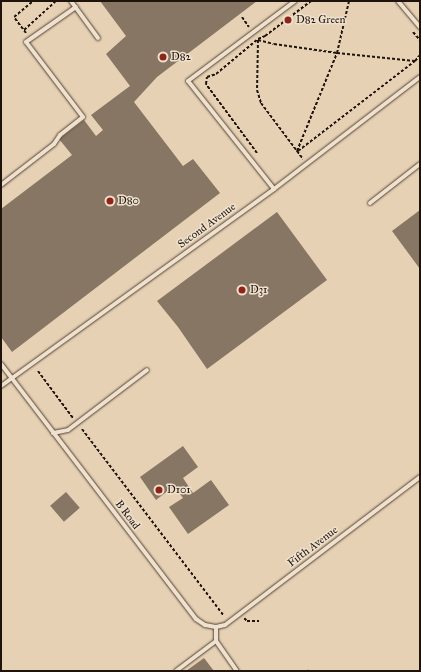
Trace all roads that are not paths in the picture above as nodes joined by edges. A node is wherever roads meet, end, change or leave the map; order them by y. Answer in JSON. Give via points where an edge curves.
{"nodes":[{"id":1,"x":71,"y":1,"type":"edge"},
{"id":2,"x":296,"y":1,"type":"edge"},
{"id":3,"x":398,"y":1,"type":"edge"},
{"id":4,"x":76,"y":7,"type":"junction"},
{"id":5,"x":420,"y":27,"type":"edge"},
{"id":6,"x":98,"y":38,"type":"dead end"},
{"id":7,"x":420,"y":77,"type":"edge"},
{"id":8,"x":420,"y":164,"type":"edge"},
{"id":9,"x":1,"y":185,"type":"edge"},
{"id":10,"x":274,"y":189,"type":"junction"},
{"id":11,"x":370,"y":203,"type":"dead end"},
{"id":12,"x":1,"y":364,"type":"edge"},
{"id":13,"x":147,"y":370,"type":"dead end"},
{"id":14,"x":12,"y":377,"type":"junction"},
{"id":15,"x":1,"y":386,"type":"edge"},
{"id":16,"x":53,"y":433,"type":"junction"},
{"id":17,"x":420,"y":477,"type":"edge"},
{"id":18,"x":216,"y":626,"type":"junction"},
{"id":19,"x":216,"y":641,"type":"junction"},
{"id":20,"x":176,"y":671,"type":"edge"},
{"id":21,"x":237,"y":671,"type":"edge"}],
"edges":[{"from":1,"to":4,"type":"lane"},
{"from":2,"to":10,"type":"lane","via":[[188,81]]},
{"from":3,"to":5,"type":"lane"},
{"from":4,"to":6,"type":"lane"},
{"from":4,"to":9,"type":"lane","via":[[26,42],[82,118],[60,135],[54,144]]},
{"from":7,"to":10,"type":"lane","name":"Second Avenue"},
{"from":8,"to":11,"type":"lane"},
{"from":10,"to":14,"type":"lane","name":"Second Avenue"},
{"from":12,"to":14,"type":"lane","name":"B Road"},
{"from":13,"to":16,"type":"lane","via":[[68,430]]},
{"from":14,"to":15,"type":"lane","name":"Second Avenue"},
{"from":14,"to":16,"type":"lane","name":"B Road"},
{"from":16,"to":18,"type":"lane","name":"B Road","via":[[196,619],[205,625]]},
{"from":17,"to":18,"type":"lane","name":"Fifth Avenue","via":[[225,625]]},
{"from":18,"to":19,"type":"lane"},
{"from":19,"to":20,"type":"lane"},
{"from":19,"to":21,"type":"lane"}]}
